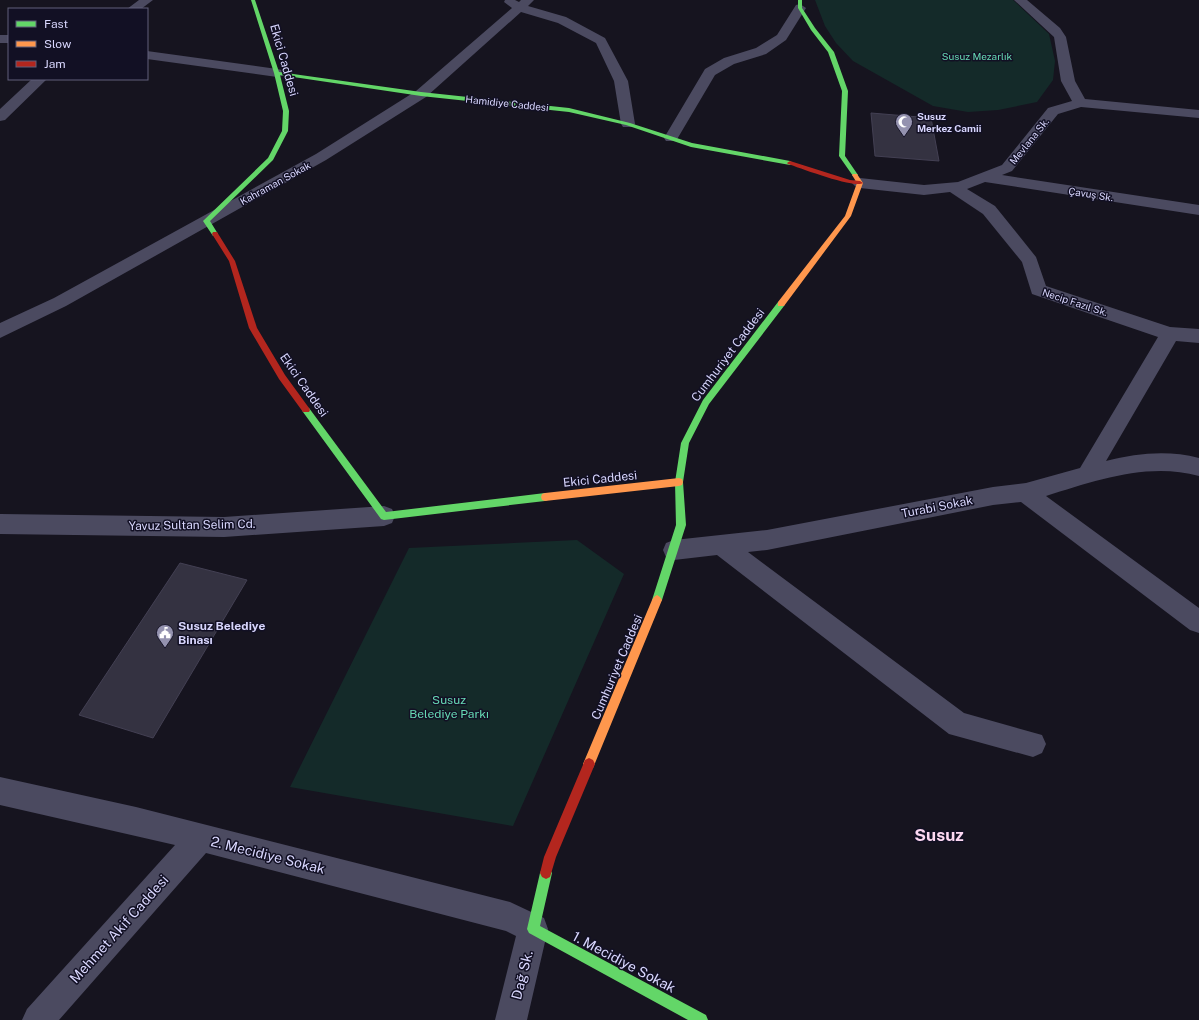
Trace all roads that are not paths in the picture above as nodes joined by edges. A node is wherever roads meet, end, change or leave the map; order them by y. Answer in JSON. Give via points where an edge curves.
{"nodes":[{"id":1,"x":147,"y":0,"type":"edge"},
{"id":2,"x":253,"y":0,"type":"edge"},
{"id":3,"x":507,"y":0,"type":"edge"},
{"id":4,"x":1020,"y":0,"type":"edge"},
{"id":5,"x":524,"y":4,"type":"edge"},
{"id":6,"x":800,"y":4,"type":"edge"},
{"id":7,"x":135,"y":8,"type":"edge"},
{"id":8,"x":148,"y":56,"type":"edge"},
{"id":9,"x":277,"y":73,"type":"junction"},
{"id":10,"x":39,"y":80,"type":"edge"},
{"id":11,"x":421,"y":94,"type":"junction"},
{"id":12,"x":1080,"y":103,"type":"junction"},
{"id":13,"x":1199,"y":114,"type":"edge"},
{"id":14,"x":0,"y":117,"type":"edge"},
{"id":15,"x":628,"y":124,"type":"junction"},
{"id":16,"x":671,"y":138,"type":"junction"},
{"id":17,"x":983,"y":177,"type":"junction"},
{"id":18,"x":860,"y":183,"type":"junction"},
{"id":19,"x":953,"y":187,"type":"junction"},
{"id":20,"x":1199,"y":210,"type":"edge"},
{"id":21,"x":206,"y":220,"type":"junction"},
{"id":22,"x":0,"y":331,"type":"edge"},
{"id":23,"x":1169,"y":334,"type":"junction"},
{"id":24,"x":1199,"y":336,"type":"edge"},
{"id":25,"x":1199,"y":467,"type":"edge"},
{"id":26,"x":1086,"y":476,"type":"junction"},
{"id":27,"x":678,"y":482,"type":"junction"},
{"id":28,"x":1024,"y":492,"type":"junction"},
{"id":29,"x":384,"y":516,"type":"junction"},
{"id":30,"x":0,"y":524,"type":"edge"},
{"id":31,"x":721,"y":545,"type":"junction"},
{"id":32,"x":674,"y":550,"type":"junction"},
{"id":33,"x":1199,"y":622,"type":"edge"},
{"id":34,"x":1034,"y":744,"type":"dead end"},
{"id":35,"x":0,"y":791,"type":"edge"},
{"id":36,"x":201,"y":838,"type":"junction"},
{"id":37,"x":533,"y":929,"type":"junction"},
{"id":38,"x":38,"y":1020,"type":"edge"},
{"id":39,"x":511,"y":1020,"type":"edge"},
{"id":40,"x":701,"y":1020,"type":"edge"}],
"edges":[{"from":1,"to":7,"type":"street"},
{"from":2,"to":9,"type":"main road","name":"Ekici Caddesi"},
{"from":3,"to":5,"type":"street"},
{"from":4,"to":12,"type":"street","via":[[1060,37],[1068,81]]},
{"from":5,"to":11,"type":"street","name":"Kahraman Sokak"},
{"from":5,"to":15,"type":"street","via":[[562,20],[601,41],[621,81]]},
{"from":6,"to":16,"type":"street","via":[[782,37],[761,51],[729,61],[710,72]]},
{"from":6,"to":18,"type":"main road","via":[[813,29],[831,52],[845,91],[842,156]]},
{"from":8,"to":9,"type":"street","name":"Hamidiye Caddesi"},
{"from":9,"to":11,"type":"main road","name":"Hamidiye Caddesi"},
{"from":9,"to":21,"type":"main road","name":"Ekici Caddesi","via":[[286,111],[285,131],[270,160]]},
{"from":10,"to":14,"type":"street"},
{"from":11,"to":15,"type":"main road","name":"Hamidiye Caddesi","via":[[569,110]]},
{"from":11,"to":21,"type":"street","name":"Kahraman Sokak","via":[[321,158]]},
{"from":12,"to":13,"type":"street","name":"Mevlana Sk."},
{"from":12,"to":17,"type":"street","name":"Mevlana Sk.","via":[[1053,111],[1007,168]]},
{"from":15,"to":16,"type":"main road","name":"Hamidiye Caddesi"},
{"from":16,"to":18,"type":"main road","name":"Hamidiye Caddesi","via":[[691,145],[784,161],[848,182]]},
{"from":17,"to":19,"type":"street","name":"Mevlana Sk."},
{"from":17,"to":20,"type":"street","name":"Çavuş Sk."},
{"from":18,"to":19,"type":"street","name":"Mevlana Sk.","via":[[924,190]]},
{"from":18,"to":27,"type":"main road","name":"Cumhuriyet Caddesi","via":[[848,216],[706,402],[686,443]]},
{"from":19,"to":23,"type":"street","name":"Necip Fazıl Sk.","via":[[989,210],[1030,261],[1038,290]]},
{"from":21,"to":22,"type":"street","name":"Kahraman Sokak","via":[[60,302]]},
{"from":21,"to":29,"type":"main road","name":"Ekici Caddesi","via":[[232,261],[253,328],[282,377]]},
{"from":23,"to":24,"type":"street","name":"Necip Fazıl Sk."},
{"from":23,"to":26,"type":"street","via":[[1165,346]]},
{"from":25,"to":26,"type":"street","name":"Turabi Sokak","via":[[1167,460],[1117,467]]},
{"from":26,"to":28,"type":"street","name":"Turabi Sokak"},
{"from":27,"to":29,"type":"main road","name":"Ekici Caddesi"},
{"from":27,"to":32,"type":"main road","name":"Cumhuriyet Caddesi","via":[[681,525]]},
{"from":28,"to":31,"type":"street","name":"Turabi Sokak","via":[[767,540]]},
{"from":28,"to":33,"type":"street"},
{"from":29,"to":30,"type":"street","name":"Yavuz Sultan Selim Cd.","via":[[224,527]]},
{"from":31,"to":32,"type":"street","name":"Turabi Sokak"},
{"from":31,"to":34,"type":"street","via":[[958,725]]},
{"from":32,"to":37,"type":"main road","name":"Cumhuriyet Caddesi","via":[[655,608],[550,857]]},
{"from":35,"to":36,"type":"street","name":"2. Mecidiye Sokak"},
{"from":36,"to":37,"type":"street","name":"2. Mecidiye Sokak","via":[[510,917]]},
{"from":36,"to":38,"type":"street","name":"Mehmet Akif Caddesi"},
{"from":37,"to":39,"type":"street","name":"Dağ Sk."},
{"from":37,"to":40,"type":"main road","name":"1. Mecidiye Sokak"}]}
